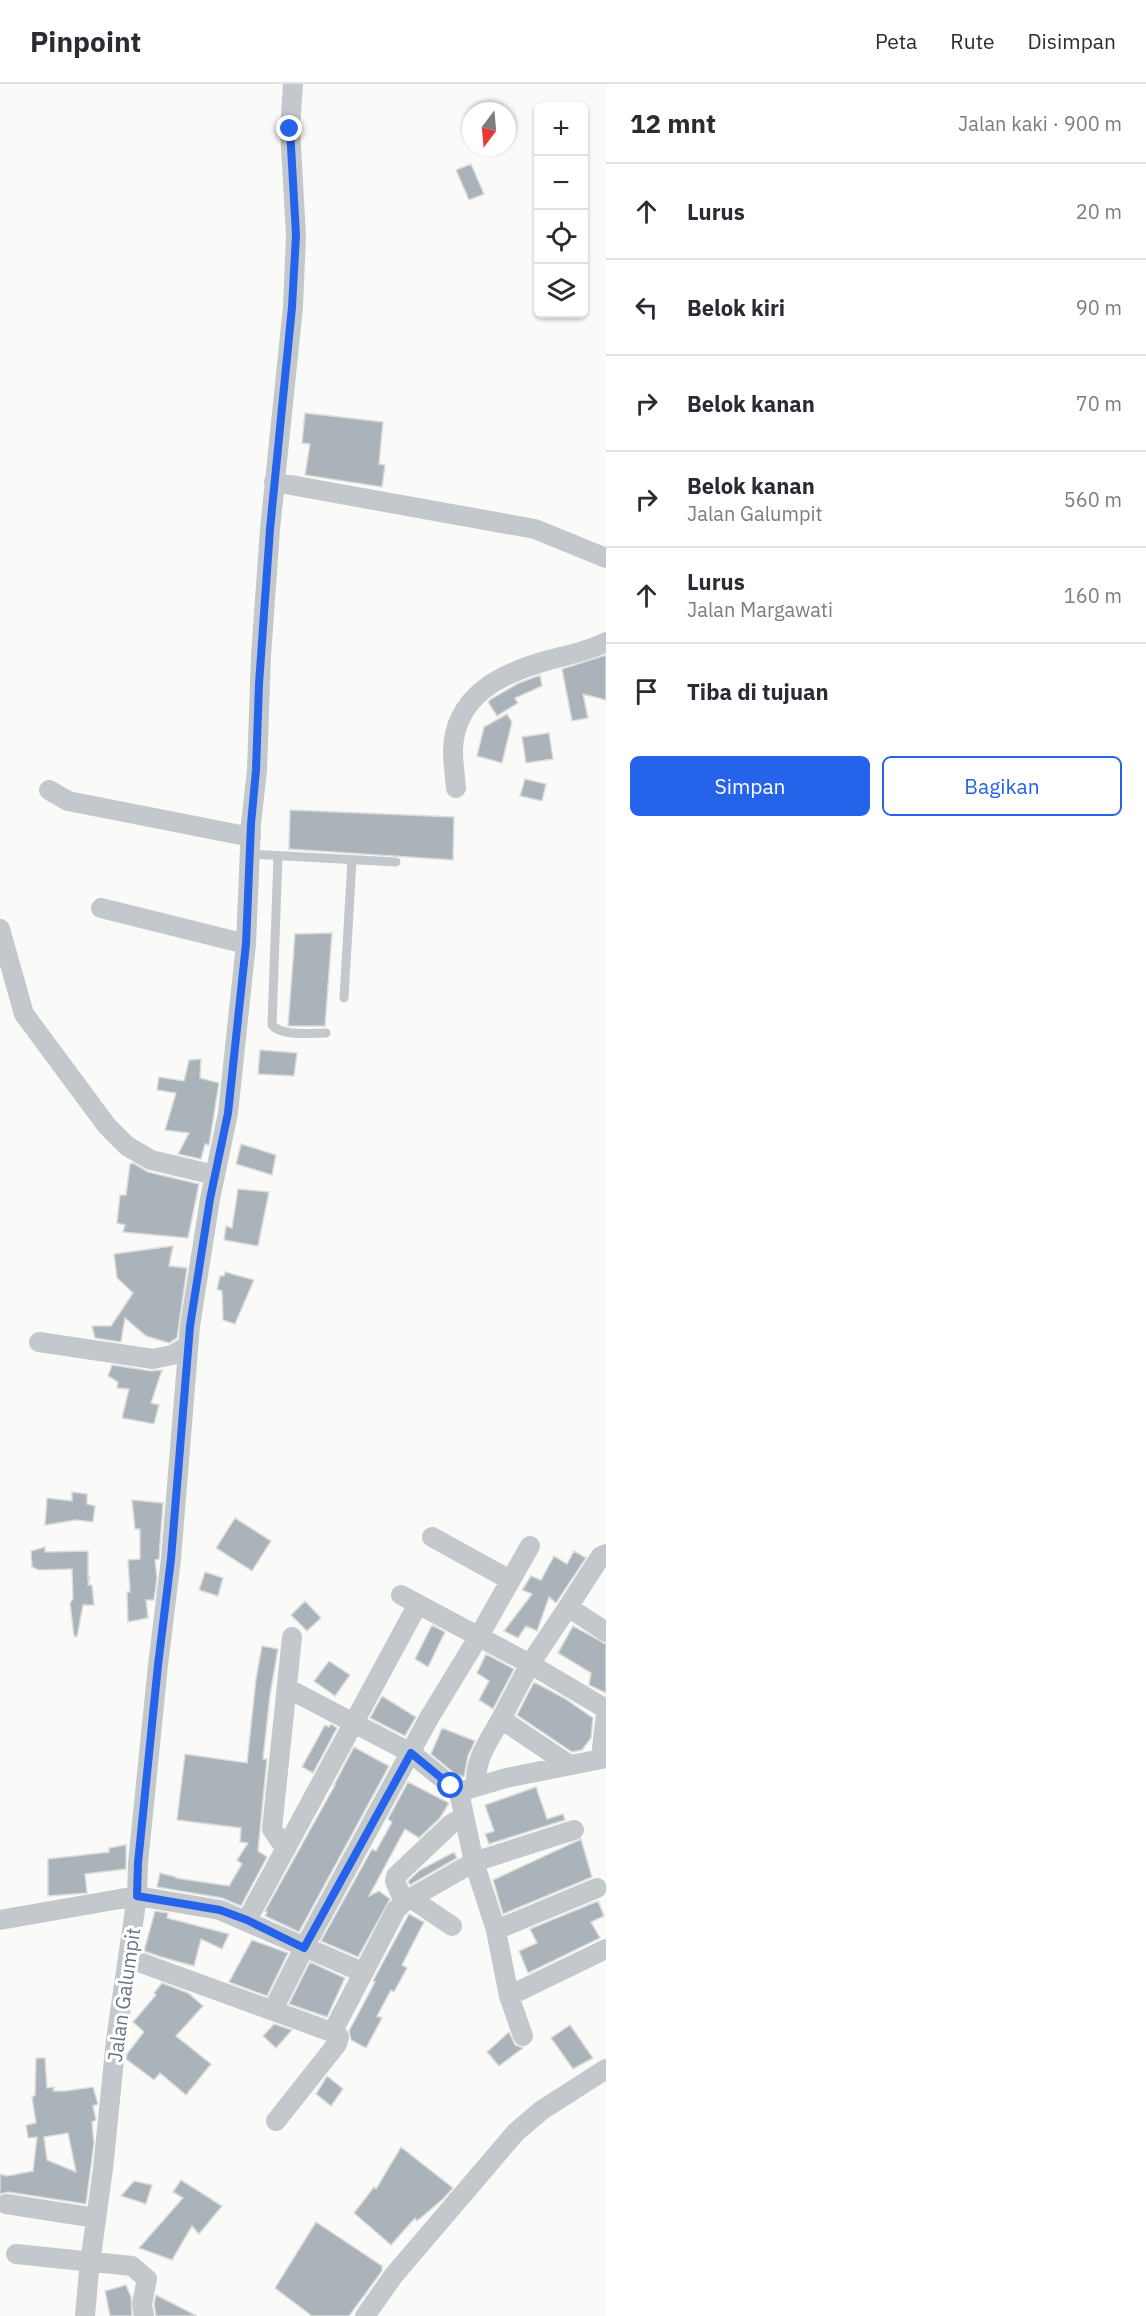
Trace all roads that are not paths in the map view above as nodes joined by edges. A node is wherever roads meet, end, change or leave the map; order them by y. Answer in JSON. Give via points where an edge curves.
{"nodes":[{"id":1,"x":293,"y":84,"type":"edge"},
{"id":2,"x":274,"y":482,"type":"junction"},
{"id":3,"x":606,"y":558,"type":"edge"},
{"id":4,"x":606,"y":642,"type":"edge"},
{"id":5,"x":456,"y":788,"type":"dead end"},
{"id":6,"x":49,"y":790,"type":"dead end"},
{"id":7,"x":250,"y":845,"type":"junction"},
{"id":8,"x":278,"y":855,"type":"junction"},
{"id":9,"x":352,"y":860,"type":"junction"},
{"id":10,"x":396,"y":862,"type":"dead end"},
{"id":11,"x":101,"y":908,"type":"dead end"},
{"id":12,"x":0,"y":929,"type":"edge"},
{"id":13,"x":246,"y":944,"type":"junction"},
{"id":14,"x":7,"y":979,"type":"edge"},
{"id":15,"x":344,"y":998,"type":"dead end"},
{"id":16,"x":326,"y":1033,"type":"dead end"},
{"id":17,"x":215,"y":1175,"type":"junction"},
{"id":18,"x":39,"y":1342,"type":"dead end"},
{"id":19,"x":188,"y":1347,"type":"junction"},
{"id":20,"x":432,"y":1537,"type":"dead end"},
{"id":21,"x":530,"y":1546,"type":"dead end"},
{"id":22,"x":606,"y":1554,"type":"edge"},
{"id":23,"x":510,"y":1580,"type":"junction"},
{"id":24,"x":568,"y":1607,"type":"junction"},
{"id":25,"x":606,"y":1632,"type":"edge"},
{"id":26,"x":292,"y":1636,"type":"dead end"},
{"id":27,"x":480,"y":1636,"type":"junction"},
{"id":28,"x":530,"y":1664,"type":"junction"},
{"id":29,"x":287,"y":1688,"type":"junction"},
{"id":30,"x":606,"y":1709,"type":"edge"},
{"id":31,"x":606,"y":1714,"type":"edge"},
{"id":32,"x":501,"y":1719,"type":"junction"},
{"id":33,"x":354,"y":1724,"type":"junction"},
{"id":34,"x":411,"y":1753,"type":"junction"},
{"id":35,"x":603,"y":1758,"type":"edge"},
{"id":36,"x":568,"y":1764,"type":"junction"},
{"id":37,"x":468,"y":1790,"type":"junction"},
{"id":38,"x":464,"y":1817,"type":"junction"},
{"id":39,"x":574,"y":1830,"type":"dead end"},
{"id":40,"x":287,"y":1847,"type":"junction"},
{"id":41,"x":474,"y":1862,"type":"junction"},
{"id":42,"x":597,"y":1888,"type":"dead end"},
{"id":43,"x":137,"y":1896,"type":"junction"},
{"id":44,"x":408,"y":1901,"type":"junction"},
{"id":45,"x":0,"y":1920,"type":"edge"},
{"id":46,"x":247,"y":1920,"type":"junction"},
{"id":47,"x":452,"y":1926,"type":"dead end"},
{"id":48,"x":496,"y":1930,"type":"junction"},
{"id":49,"x":304,"y":1948,"type":"junction"},
{"id":50,"x":606,"y":1949,"type":"edge"},
{"id":51,"x":128,"y":1958,"type":"junction"},
{"id":52,"x":362,"y":1972,"type":"junction"},
{"id":53,"x":509,"y":1996,"type":"junction"},
{"id":54,"x":273,"y":2010,"type":"junction"},
{"id":55,"x":333,"y":2031,"type":"junction"},
{"id":56,"x":523,"y":2036,"type":"dead end"},
{"id":57,"x":606,"y":2069,"type":"edge"},
{"id":58,"x":276,"y":2121,"type":"dead end"},
{"id":59,"x":6,"y":2204,"type":"dead end"},
{"id":60,"x":96,"y":2217,"type":"junction"},
{"id":61,"x":16,"y":2254,"type":"dead end"},
{"id":62,"x":90,"y":2262,"type":"junction"},
{"id":63,"x":85,"y":2316,"type":"edge"},
{"id":64,"x":144,"y":2316,"type":"edge"},
{"id":65,"x":365,"y":2316,"type":"edge"}],
"edges":[{"from":1,"to":2,"type":"street","name":"Jalan Galumpit","via":[[290,129],[296,235]]},
{"from":2,"to":3,"type":"street","via":[[535,529]]},
{"from":2,"to":7,"type":"street","name":"Jalan Galumpit"},
{"from":4,"to":5,"type":"street","via":[[516,671],[470,701],[462,713],[453,750]]},
{"from":6,"to":7,"type":"street","via":[[68,801]]},
{"from":7,"to":8,"type":"lane"},
{"from":7,"to":13,"type":"street","name":"Jalan Galumpit"},
{"from":8,"to":9,"type":"lane"},
{"from":8,"to":16,"type":"lane","via":[[272,1025],[293,1033]]},
{"from":9,"to":10,"type":"lane"},
{"from":9,"to":15,"type":"lane"},
{"from":11,"to":13,"type":"street"},
{"from":12,"to":14,"type":"street"},
{"from":13,"to":17,"type":"street","name":"Jalan Galumpit","via":[[228,1113]]},
{"from":14,"to":17,"type":"street","via":[[24,1014],[107,1126],[127,1146],[151,1160]]},
{"from":17,"to":19,"type":"street","name":"Jalan Galumpit"},
{"from":18,"to":19,"type":"street","via":[[153,1359]]},
{"from":19,"to":43,"type":"street","name":"Jalan Galumpit"},
{"from":20,"to":23,"type":"street"},
{"from":21,"to":23,"type":"street"},
{"from":22,"to":24,"type":"street"},
{"from":23,"to":27,"type":"street"},
{"from":24,"to":25,"type":"street"},
{"from":24,"to":28,"type":"street"},
{"from":26,"to":29,"type":"street"},
{"from":27,"to":28,"type":"street"},
{"from":27,"to":33,"type":"street","via":[[409,1600]]},
{"from":27,"to":34,"type":"street","via":[[456,1670]]},
{"from":28,"to":30,"type":"street"},
{"from":28,"to":32,"type":"street"},
{"from":29,"to":33,"type":"street"},
{"from":29,"to":40,"type":"street","via":[[272,1829]]},
{"from":31,"to":35,"type":"street"},
{"from":32,"to":36,"type":"street"},
{"from":32,"to":37,"type":"street","via":[[480,1756]]},
{"from":33,"to":34,"type":"street"},
{"from":33,"to":40,"type":"street"},
{"from":34,"to":37,"type":"street"},
{"from":34,"to":49,"type":"street"},
{"from":35,"to":36,"type":"street"},
{"from":36,"to":37,"type":"street"},
{"from":37,"to":38,"type":"street"},
{"from":38,"to":41,"type":"street"},
{"from":38,"to":44,"type":"street","via":[[451,1824],[396,1876]]},
{"from":39,"to":41,"type":"street"},
{"from":40,"to":46,"type":"street"},
{"from":41,"to":44,"type":"street"},
{"from":41,"to":48,"type":"street"},
{"from":42,"to":48,"type":"street"},
{"from":43,"to":45,"type":"street"},
{"from":43,"to":46,"type":"street","via":[[220,1910]]},
{"from":43,"to":51,"type":"street","name":"Jalan Galumpit"},
{"from":44,"to":47,"type":"street"},
{"from":44,"to":52,"type":"street","via":[[396,1910]]},
{"from":46,"to":49,"type":"street"},
{"from":48,"to":53,"type":"street"},
{"from":49,"to":52,"type":"street"},
{"from":49,"to":54,"type":"street"},
{"from":50,"to":53,"type":"street"},
{"from":51,"to":54,"type":"street"},
{"from":51,"to":60,"type":"street","name":"Jalan Galumpit"},
{"from":52,"to":55,"type":"street"},
{"from":53,"to":56,"type":"street"},
{"from":54,"to":55,"type":"street"},
{"from":55,"to":58,"type":"street","via":[[339,2036],[337,2044]]},
{"from":57,"to":65,"type":"street","via":[[542,2110],[516,2132],[394,2275]]},
{"from":59,"to":60,"type":"street"},
{"from":60,"to":62,"type":"street","name":"Jalan Galumpit"},
{"from":61,"to":62,"type":"street"},
{"from":62,"to":63,"type":"street","name":"Jalan Galumpit"},
{"from":62,"to":64,"type":"street","via":[[132,2266],[147,2279]]}]}
